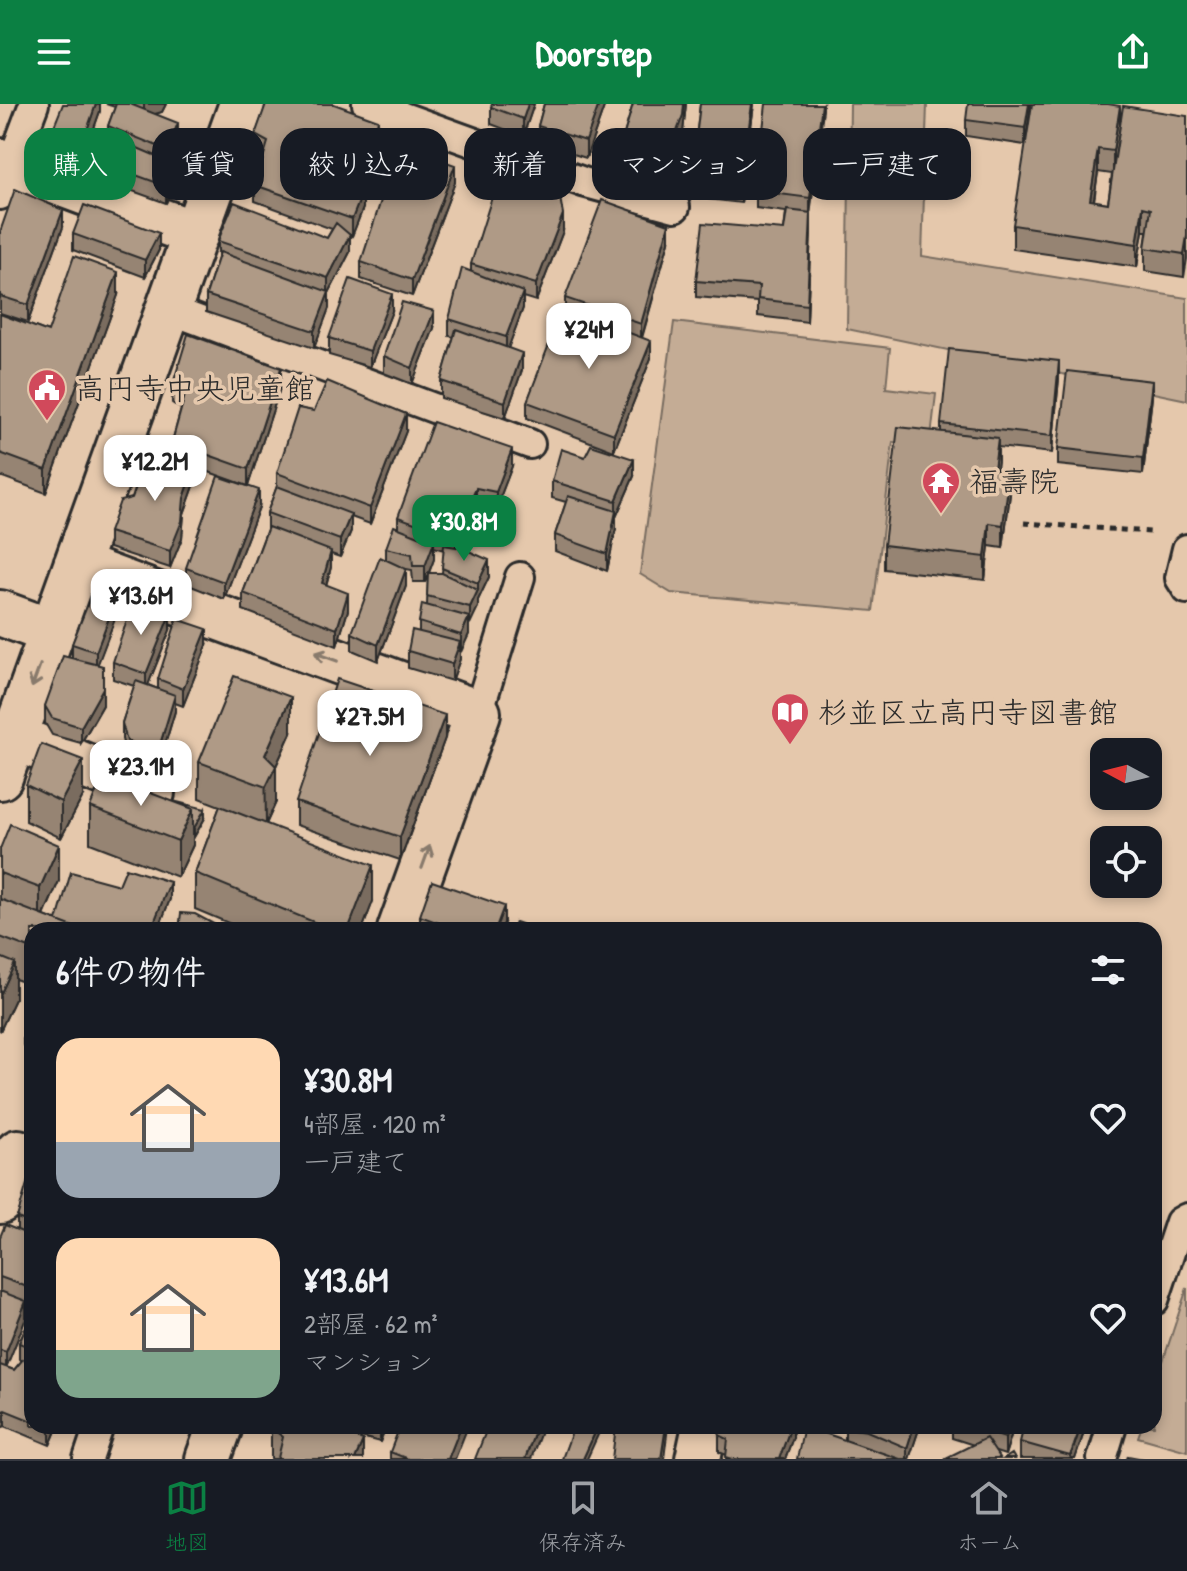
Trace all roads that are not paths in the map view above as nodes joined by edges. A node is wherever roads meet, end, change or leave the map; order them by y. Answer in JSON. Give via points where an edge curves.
{"nodes":[{"id":1,"x":34,"y":104,"type":"edge"},
{"id":2,"x":242,"y":104,"type":"edge"},
{"id":3,"x":367,"y":104,"type":"edge"},
{"id":4,"x":4,"y":174,"type":"edge"},
{"id":5,"x":675,"y":207,"type":"dead end"},
{"id":6,"x":196,"y":234,"type":"junction"},
{"id":7,"x":168,"y":309,"type":"junction"},
{"id":8,"x":530,"y":444,"type":"dead end"},
{"id":9,"x":1187,"y":549,"type":"edge"},
{"id":10,"x":76,"y":565,"type":"junction"},
{"id":11,"x":520,"y":577,"type":"dead end"},
{"id":12,"x":1187,"y":589,"type":"edge"},
{"id":13,"x":0,"y":613,"type":"edge"},
{"id":14,"x":52,"y":632,"type":"junction"},
{"id":15,"x":478,"y":713,"type":"junction"},
{"id":16,"x":7,"y":757,"type":"edge"},
{"id":17,"x":152,"y":793,"type":"edge"},
{"id":18,"x":403,"y":922,"type":"edge"},
{"id":19,"x":17,"y":1151,"type":"edge"},
{"id":20,"x":0,"y":1201,"type":"edge"},
{"id":21,"x":1187,"y":1218,"type":"edge"},
{"id":22,"x":1162,"y":1276,"type":"edge"},
{"id":23,"x":96,"y":1434,"type":"edge"},
{"id":24,"x":217,"y":1434,"type":"edge"},
{"id":25,"x":703,"y":1434,"type":"edge"},
{"id":26,"x":1110,"y":1434,"type":"edge"},
{"id":27,"x":88,"y":1459,"type":"edge"},
{"id":28,"x":208,"y":1459,"type":"edge"},
{"id":29,"x":698,"y":1459,"type":"edge"},
{"id":30,"x":1102,"y":1459,"type":"edge"}],
"edges":[{"from":1,"to":4,"type":"lane"},
{"from":2,"to":6,"type":"street"},
{"from":3,"to":5,"type":"lane","via":[[583,182]]},
{"from":4,"to":6,"type":"street"},
{"from":6,"to":7,"type":"street"},
{"from":7,"to":8,"type":"lane"},
{"from":7,"to":10,"type":"street"},
{"from":9,"to":12,"type":"lane","via":[[1180,578]]},
{"from":10,"to":14,"type":"street"},
{"from":15,"to":10,"type":"street","one_way":true},
{"from":11,"to":15,"type":"lane"},
{"from":13,"to":14,"type":"street"},
{"from":14,"to":16,"type":"street","one_way":true},
{"from":18,"to":15,"type":"street","one_way":true},
{"from":16,"to":17,"type":"street"},
{"from":19,"to":20,"type":"street"},
{"from":21,"to":22,"type":"lane","via":[[1180,1222]]},
{"from":23,"to":27,"type":"lane"},
{"from":24,"to":28,"type":"street"},
{"from":25,"to":29,"type":"street"},
{"from":26,"to":30,"type":"lane"}]}
